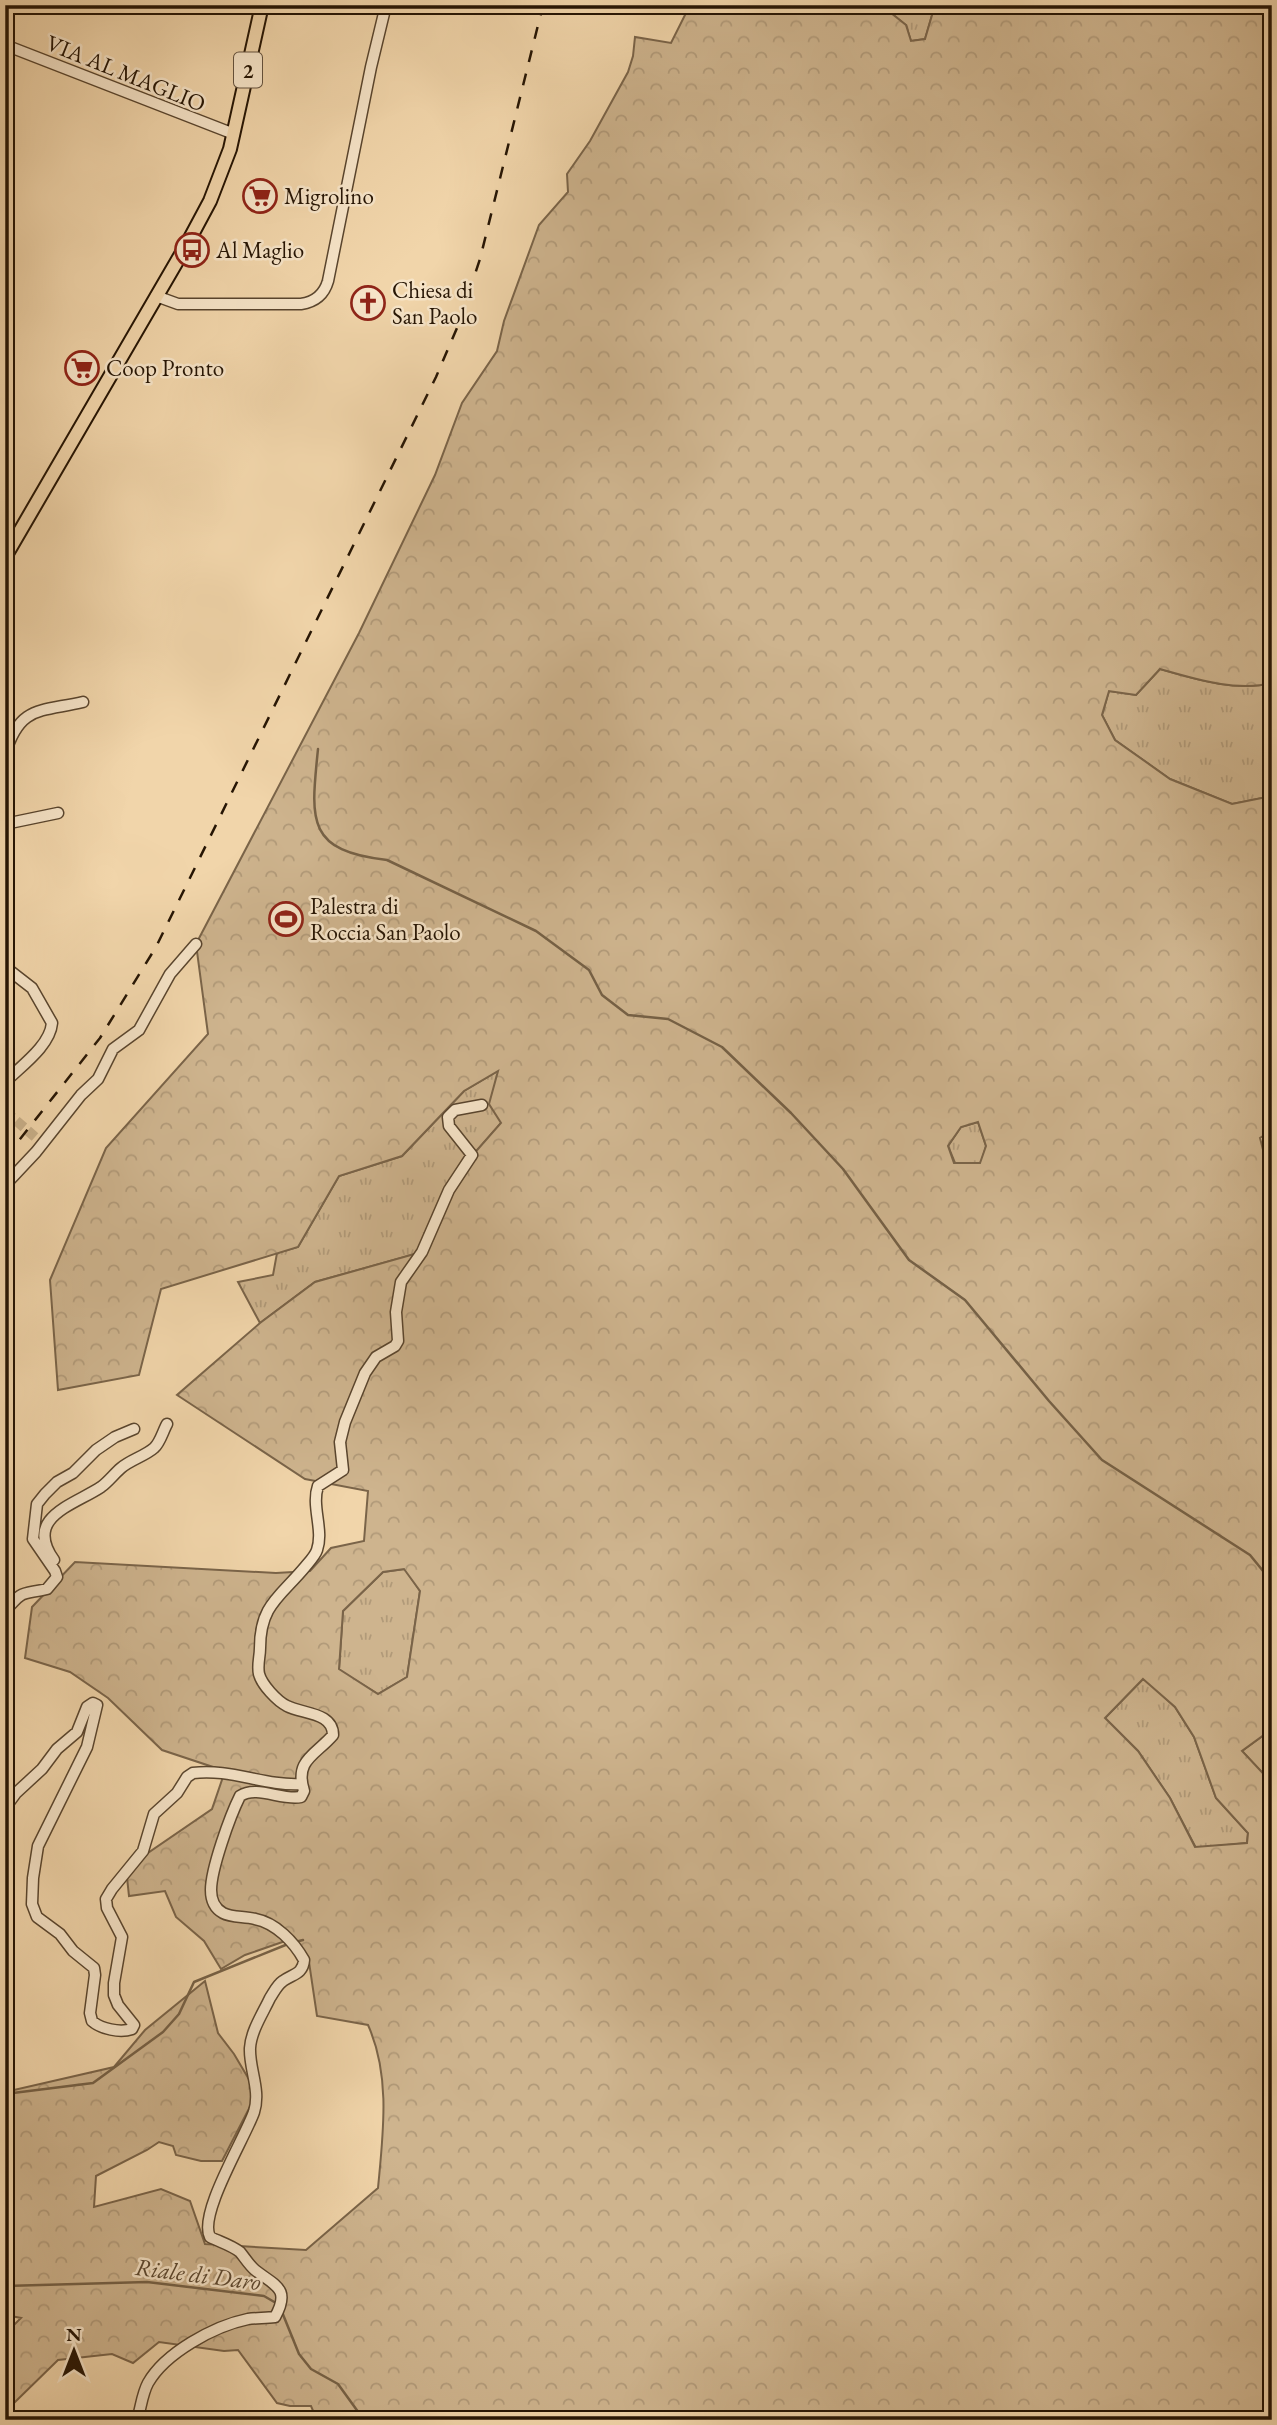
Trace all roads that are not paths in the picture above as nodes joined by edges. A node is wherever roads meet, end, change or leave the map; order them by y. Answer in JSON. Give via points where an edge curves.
{"nodes":[{"id":1,"x":262,"y":5,"type":"edge"},
{"id":2,"x":386,"y":5,"type":"edge"},
{"id":3,"x":5,"y":45,"type":"edge"},
{"id":4,"x":234,"y":134,"type":"junction"},
{"id":5,"x":156,"y":296,"type":"junction"},
{"id":6,"x":5,"y":557,"type":"edge"},
{"id":7,"x":83,"y":702,"type":"dead end"},
{"id":8,"x":5,"y":754,"type":"edge"},
{"id":9,"x":58,"y":813,"type":"dead end"},
{"id":10,"x":5,"y":824,"type":"edge"},
{"id":11,"x":197,"y":944,"type":"dead end"},
{"id":12,"x":5,"y":967,"type":"edge"},
{"id":13,"x":5,"y":1082,"type":"edge"},
{"id":14,"x":482,"y":1105,"type":"dead end"},
{"id":15,"x":5,"y":1185,"type":"edge"},
{"id":16,"x":167,"y":1424,"type":"dead end"},
{"id":17,"x":134,"y":1429,"type":"dead end"},
{"id":18,"x":57,"y":1575,"type":"junction"},
{"id":19,"x":5,"y":1611,"type":"edge"},
{"id":20,"x":302,"y":1784,"type":"junction"},
{"id":21,"x":5,"y":1808,"type":"edge"},
{"id":22,"x":137,"y":2420,"type":"edge"}],
"edges":[{"from":1,"to":4,"type":"main road","number":"2"},
{"from":2,"to":5,"type":"street","via":[[328,281],[321,295],[301,304],[178,304]]},
{"from":3,"to":4,"type":"street","name":"VIA AL MAGLIO"},
{"from":4,"to":5,"type":"main road","number":"2","via":[[204,212]]},
{"from":5,"to":6,"type":"main road","number":"2"},
{"from":7,"to":8,"type":"street","via":[[24,717]]},
{"from":9,"to":10,"type":"street"},
{"from":11,"to":15,"type":"street","via":[[170,974],[139,1030],[113,1049],[98,1079],[39,1140]]},
{"from":12,"to":13,"type":"street","via":[[32,988],[52,1023],[44,1042]]},
{"from":14,"to":20,"type":"street","via":[[455,1110],[448,1117],[449,1126],[472,1155],[449,1190],[422,1252],[401,1282],[398,1342],[372,1361],[365,1373],[340,1442],[343,1470],[318,1486],[316,1552],[263,1618],[261,1679],[284,1704],[323,1718],[333,1729],[331,1737],[304,1764]]},
{"from":16,"to":18,"type":"street","via":[[154,1448],[52,1516],[45,1545],[59,1566]]},
{"from":17,"to":18,"type":"street","via":[[96,1450],[37,1504],[33,1539]]},
{"from":18,"to":19,"type":"street","via":[[50,1587],[26,1592]]},
{"from":20,"to":21,"type":"street","via":[[193,1773],[154,1814],[144,1851],[111,1889],[106,1902],[122,1937],[114,1989],[115,2000],[134,2025],[125,2031],[92,2021],[94,1968],[36,1916],[32,1904],[38,1846],[87,1747],[96,1705],[87,1707],[77,1732]]},
{"from":20,"to":22,"type":"street","via":[[304,1795],[298,1798],[249,1792],[240,1796],[211,1889],[219,1911],[272,1926],[304,1960],[298,1973],[274,1991],[254,2033],[250,2049],[256,2085],[254,2110],[207,2227],[210,2237],[238,2250],[275,2284],[283,2302],[276,2317],[248,2319],[210,2332],[176,2354],[148,2383]]}]}
